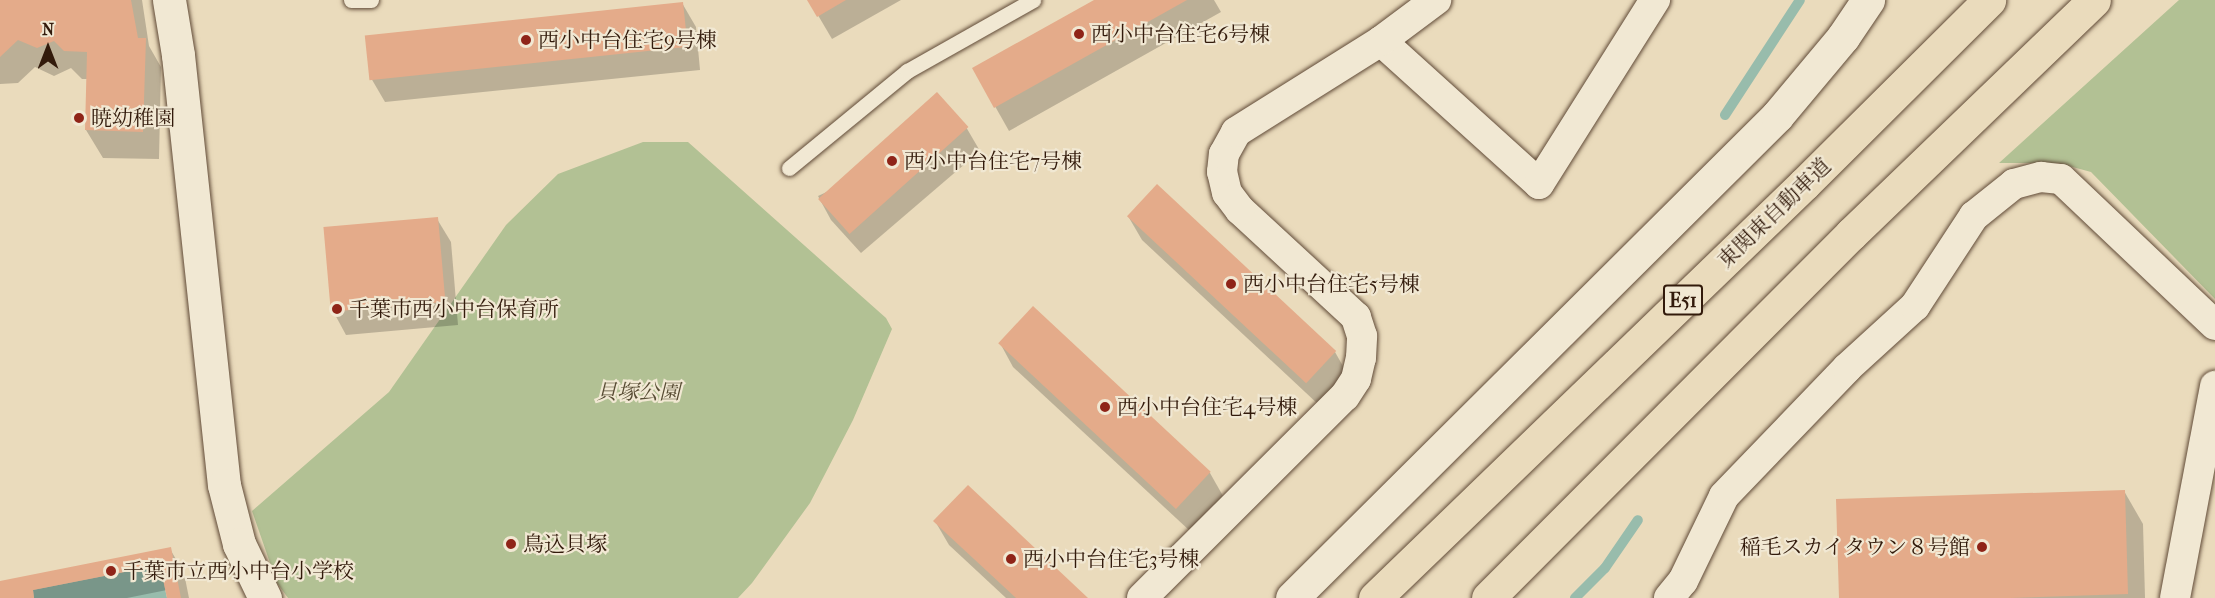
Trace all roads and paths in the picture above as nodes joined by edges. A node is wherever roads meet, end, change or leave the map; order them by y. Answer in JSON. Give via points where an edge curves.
{"nodes":[{"id":1,"x":169,"y":0,"type":"edge"},
{"id":2,"x":351,"y":0,"type":"edge"},
{"id":3,"x":370,"y":0,"type":"edge"},
{"id":4,"x":1033,"y":0,"type":"edge"},
{"id":5,"x":1436,"y":0,"type":"edge"},
{"id":6,"x":1655,"y":0,"type":"edge"},
{"id":7,"x":1868,"y":0,"type":"edge"},
{"id":8,"x":1989,"y":0,"type":"edge"},
{"id":9,"x":2094,"y":0,"type":"edge"},
{"id":10,"x":1381,"y":40,"type":"junction"},
{"id":11,"x":789,"y":168,"type":"dead end"},
{"id":12,"x":2215,"y":325,"type":"edge"},
{"id":13,"x":2215,"y":386,"type":"edge"},
{"id":14,"x":265,"y":598,"type":"edge"},
{"id":15,"x":1143,"y":598,"type":"edge"},
{"id":16,"x":1292,"y":598,"type":"edge"},
{"id":17,"x":1375,"y":598,"type":"edge"},
{"id":18,"x":1488,"y":598,"type":"edge"},
{"id":19,"x":1669,"y":598,"type":"edge"},
{"id":20,"x":2175,"y":598,"type":"edge"}],
"edges":[{"from":1,"to":14,"type":"street","via":[[224,485],[238,544]]},
{"from":2,"to":3,"type":"lane"},
{"from":4,"to":11,"type":"lane","via":[[907,71]]},
{"from":5,"to":10,"type":"street"},
{"from":6,"to":10,"type":"street","via":[[1539,184]]},
{"from":7,"to":16,"type":"street","via":[[1843,37],[1777,116]]},
{"from":8,"to":17,"type":"highway","name":"東関東自動車道","number":"E51"},
{"from":9,"to":18,"type":"highway","via":[[1851,234]]},
{"from":10,"to":15,"type":"street","via":[[1236,132],[1224,154],[1222,172],[1227,194],[1240,210],[1356,317],[1362,336],[1356,379],[1345,396]]},
{"from":12,"to":19,"type":"street","via":[[2061,179],[2041,177],[2014,184],[1974,216],[1915,306],[1847,368],[1724,496],[1683,581]]},
{"from":13,"to":20,"type":"street"}]}
